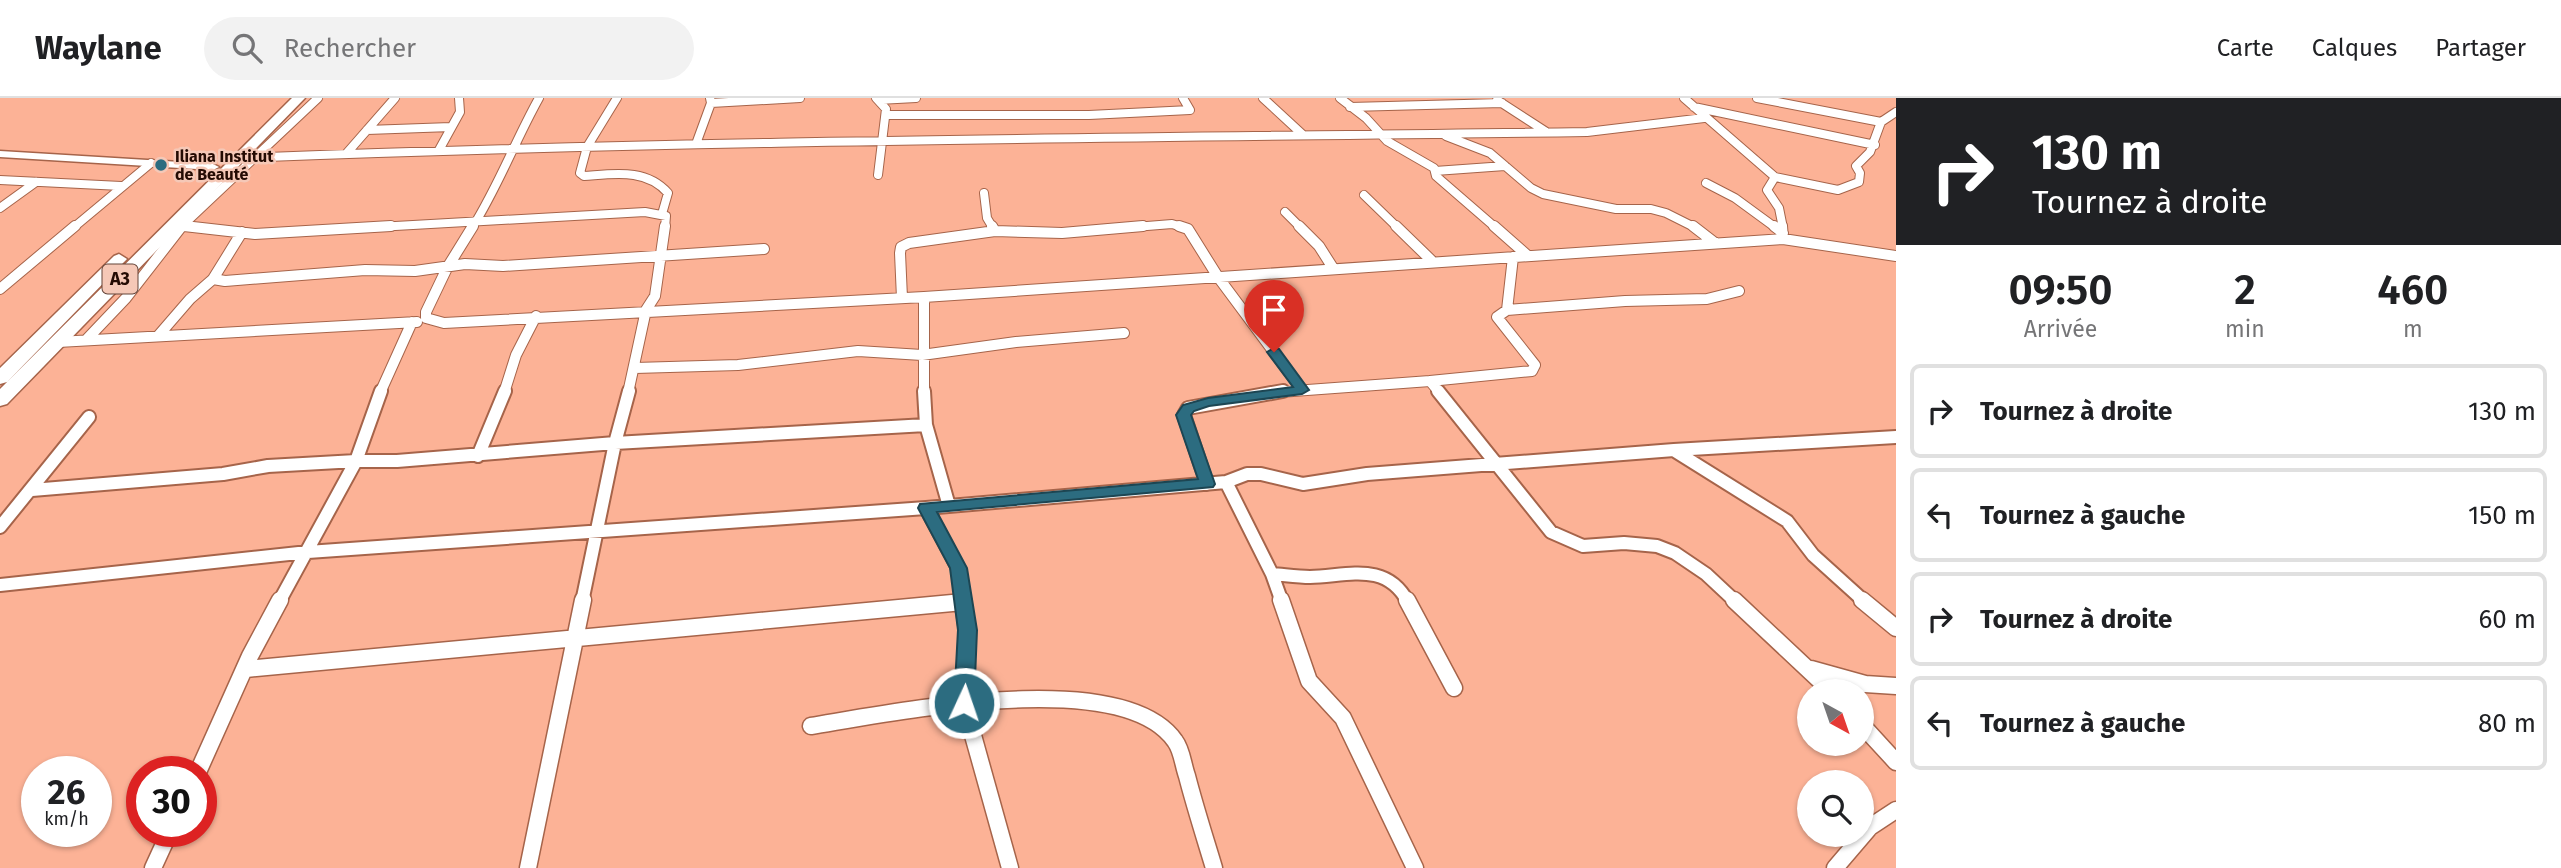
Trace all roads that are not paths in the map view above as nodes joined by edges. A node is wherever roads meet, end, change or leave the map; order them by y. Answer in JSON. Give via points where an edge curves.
{"nodes":[{"id":1,"x":282,"y":98,"type":"edge"},
{"id":2,"x":299,"y":98,"type":"edge"},
{"id":3,"x":318,"y":98,"type":"edge"},
{"id":4,"x":395,"y":98,"type":"edge"},
{"id":5,"x":459,"y":98,"type":"edge"},
{"id":6,"x":539,"y":98,"type":"edge"},
{"id":7,"x":617,"y":98,"type":"edge"},
{"id":8,"x":800,"y":98,"type":"edge"},
{"id":9,"x":916,"y":98,"type":"edge"},
{"id":10,"x":1183,"y":98,"type":"edge"},
{"id":11,"x":1263,"y":98,"type":"edge"},
{"id":12,"x":1340,"y":98,"type":"edge"},
{"id":13,"x":1494,"y":98,"type":"edge"},
{"id":14,"x":1684,"y":98,"type":"edge"},
{"id":15,"x":1758,"y":98,"type":"edge"},
{"id":16,"x":878,"y":99,"type":"edge"},
{"id":17,"x":710,"y":100,"type":"edge"},
{"id":18,"x":1502,"y":103,"type":"junction"},
{"id":19,"x":1349,"y":107,"type":"junction"},
{"id":20,"x":1693,"y":107,"type":"junction"},
{"id":21,"x":1896,"y":112,"type":"edge"},
{"id":22,"x":886,"y":115,"type":"junction"},
{"id":23,"x":1039,"y":116,"type":"junction"},
{"id":24,"x":1704,"y":118,"type":"junction"},
{"id":25,"x":1881,"y":122,"type":"junction"},
{"id":26,"x":451,"y":127,"type":"junction"},
{"id":27,"x":367,"y":130,"type":"junction"},
{"id":28,"x":1545,"y":131,"type":"junction"},
{"id":29,"x":1302,"y":134,"type":"junction"},
{"id":30,"x":1380,"y":134,"type":"junction"},
{"id":31,"x":1440,"y":134,"type":"junction"},
{"id":32,"x":1043,"y":138,"type":"junction"},
{"id":33,"x":882,"y":141,"type":"junction"},
{"id":34,"x":696,"y":144,"type":"junction"},
{"id":35,"x":1875,"y":145,"type":"junction"},
{"id":36,"x":587,"y":147,"type":"junction"},
{"id":37,"x":511,"y":149,"type":"junction"},
{"id":38,"x":439,"y":150,"type":"junction"},
{"id":39,"x":346,"y":154,"type":"junction"},
{"id":40,"x":2,"y":155,"type":"edge"},
{"id":41,"x":242,"y":161,"type":"junction"},
{"id":42,"x":151,"y":163,"type":"junction"},
{"id":43,"x":1505,"y":166,"type":"junction"},
{"id":44,"x":213,"y":167,"type":"junction"},
{"id":45,"x":1436,"y":171,"type":"junction"},
{"id":46,"x":878,"y":175,"type":"dead end"},
{"id":47,"x":1775,"y":177,"type":"junction"},
{"id":48,"x":0,"y":180,"type":"edge"},
{"id":49,"x":36,"y":182,"type":"junction"},
{"id":50,"x":1706,"y":183,"type":"dead end"},
{"id":51,"x":121,"y":186,"type":"junction"},
{"id":52,"x":984,"y":193,"type":"dead end"},
{"id":53,"x":1364,"y":195,"type":"dead end"},
{"id":54,"x":0,"y":208,"type":"edge"},
{"id":55,"x":1285,"y":212,"type":"dead end"},
{"id":56,"x":662,"y":214,"type":"junction"},
{"id":57,"x":478,"y":221,"type":"junction"},
{"id":58,"x":177,"y":225,"type":"junction"},
{"id":59,"x":995,"y":231,"type":"junction"},
{"id":60,"x":243,"y":232,"type":"junction"},
{"id":61,"x":1783,"y":236,"type":"junction"},
{"id":62,"x":1714,"y":243,"type":"junction"},
{"id":63,"x":764,"y":249,"type":"dead end"},
{"id":64,"x":660,"y":255,"type":"junction"},
{"id":65,"x":1528,"y":256,"type":"junction"},
{"id":66,"x":1896,"y":256,"type":"edge"},
{"id":67,"x":1513,"y":257,"type":"junction"},
{"id":68,"x":1432,"y":261,"type":"junction"},
{"id":69,"x":447,"y":268,"type":"junction"},
{"id":70,"x":1334,"y":268,"type":"junction"},
{"id":71,"x":1218,"y":277,"type":"junction"},
{"id":72,"x":213,"y":279,"type":"junction"},
{"id":73,"x":0,"y":289,"type":"edge"},
{"id":74,"x":1739,"y":291,"type":"dead end"},
{"id":75,"x":924,"y":297,"type":"junction"},
{"id":76,"x":902,"y":298,"type":"junction"},
{"id":77,"x":646,"y":310,"type":"junction"},
{"id":78,"x":1507,"y":310,"type":"junction"},
{"id":79,"x":536,"y":316,"type":"junction"},
{"id":80,"x":431,"y":321,"type":"junction"},
{"id":81,"x":412,"y":322,"type":"junction"},
{"id":82,"x":1124,"y":333,"type":"dead end"},
{"id":83,"x":158,"y":336,"type":"junction"},
{"id":84,"x":87,"y":339,"type":"junction"},
{"id":85,"x":58,"y":342,"type":"junction"},
{"id":86,"x":922,"y":355,"type":"junction"},
{"id":87,"x":635,"y":368,"type":"junction"},
{"id":88,"x":0,"y":378,"type":"edge"},
{"id":89,"x":1430,"y":381,"type":"junction"},
{"id":90,"x":1302,"y":390,"type":"junction"},
{"id":91,"x":0,"y":400,"type":"edge"},
{"id":92,"x":89,"y":417,"type":"dead end"},
{"id":93,"x":926,"y":425,"type":"junction"},
{"id":94,"x":1896,"y":438,"type":"edge"},
{"id":95,"x":615,"y":443,"type":"junction"},
{"id":96,"x":1674,"y":450,"type":"junction"},
{"id":97,"x":478,"y":456,"type":"junction"},
{"id":98,"x":356,"y":461,"type":"junction"},
{"id":99,"x":1500,"y":465,"type":"junction"},
{"id":100,"x":1226,"y":482,"type":"junction"},
{"id":101,"x":1207,"y":484,"type":"junction"},
{"id":102,"x":32,"y":490,"type":"junction"},
{"id":103,"x":949,"y":506,"type":"junction"},
{"id":104,"x":926,"y":508,"type":"junction"},
{"id":105,"x":0,"y":527,"type":"edge"},
{"id":106,"x":596,"y":533,"type":"junction"},
{"id":107,"x":308,"y":552,"type":"junction"},
{"id":108,"x":1272,"y":573,"type":"junction"},
{"id":109,"x":0,"y":585,"type":"edge"},
{"id":110,"x":963,"y":602,"type":"junction"},
{"id":111,"x":1896,"y":628,"type":"edge"},
{"id":112,"x":574,"y":640,"type":"junction"},
{"id":113,"x":1808,"y":668,"type":"junction"},
{"id":114,"x":246,"y":669,"type":"junction"},
{"id":115,"x":1819,"y":679,"type":"edge"},
{"id":116,"x":1896,"y":686,"type":"edge"},
{"id":117,"x":1454,"y":688,"type":"dead end"},
{"id":118,"x":964,"y":703,"type":"junction"},
{"id":119,"x":811,"y":726,"type":"dead end"},
{"id":120,"x":1874,"y":738,"type":"edge"},
{"id":121,"x":205,"y":756,"type":"edge"},
{"id":122,"x":1896,"y":762,"type":"edge"},
{"id":123,"x":1896,"y":810,"type":"edge"},
{"id":124,"x":163,"y":847,"type":"edge"},
{"id":125,"x":153,"y":868,"type":"edge"},
{"id":126,"x":528,"y":868,"type":"edge"},
{"id":127,"x":1010,"y":868,"type":"edge"},
{"id":128,"x":1214,"y":868,"type":"edge"},
{"id":129,"x":1415,"y":868,"type":"edge"},
{"id":130,"x":1835,"y":868,"type":"edge"}],
"edges":[{"from":1,"to":44,"type":"main road","number":"A3"},
{"from":2,"to":41,"type":"main road","number":"A3"},
{"from":3,"to":41,"type":"street"},
{"from":4,"to":27,"type":"street"},
{"from":5,"to":26,"type":"street","via":[[460,113]]},
{"from":6,"to":37,"type":"street"},
{"from":7,"to":36,"type":"street"},
{"from":8,"to":17,"type":"street"},
{"from":9,"to":16,"type":"street"},
{"from":10,"to":23,"type":"street","via":[[1189,110]]},
{"from":11,"to":29,"type":"street"},
{"from":12,"to":19,"type":"street"},
{"from":13,"to":18,"type":"street"},
{"from":14,"to":20,"type":"street"},
{"from":15,"to":25,"type":"street"},
{"from":16,"to":22,"type":"street"},
{"from":17,"to":34,"type":"street"},
{"from":18,"to":19,"type":"street"},
{"from":18,"to":28,"type":"street"},
{"from":19,"to":30,"type":"street"},
{"from":20,"to":24,"type":"street"},
{"from":20,"to":35,"type":"street"},
{"from":21,"to":25,"type":"street"},
{"from":22,"to":23,"type":"street"},
{"from":22,"to":33,"type":"street"},
{"from":23,"to":32,"type":"street"},
{"from":24,"to":28,"type":"street","via":[[1587,132]]},
{"from":24,"to":47,"type":"street"},
{"from":25,"to":35,"type":"street"},
{"from":26,"to":27,"type":"street"},
{"from":26,"to":38,"type":"street"},
{"from":27,"to":39,"type":"street"},
{"from":28,"to":31,"type":"street"},
{"from":29,"to":30,"type":"street"},
{"from":29,"to":32,"type":"street"},
{"from":30,"to":31,"type":"street"},
{"from":30,"to":45,"type":"street"},
{"from":31,"to":43,"type":"street","via":[[1490,153]]},
{"from":32,"to":33,"type":"street"},
{"from":33,"to":34,"type":"street"},
{"from":33,"to":46,"type":"street"},
{"from":34,"to":36,"type":"street"},
{"from":35,"to":47,"type":"street","via":[[1866,161],[1856,166],[1859,183],[1846,189]]},
{"from":36,"to":37,"type":"street"},
{"from":36,"to":56,"type":"street","via":[[580,173],[645,176],[661,183],[668,192]]},
{"from":37,"to":38,"type":"street"},
{"from":37,"to":57,"type":"street"},
{"from":38,"to":39,"type":"street"},
{"from":39,"to":41,"type":"street"},
{"from":40,"to":42,"type":"street"},
{"from":41,"to":44,"type":"main road"},
{"from":41,"to":58,"type":"main road","number":"A3"},
{"from":41,"to":58,"type":"street"},
{"from":42,"to":44,"type":"street"},
{"from":42,"to":51,"type":"street"},
{"from":43,"to":45,"type":"street"},
{"from":43,"to":62,"type":"street","via":[[1543,194],[1616,209],[1666,213]]},
{"from":44,"to":88,"type":"main road","number":"A3"},
{"from":45,"to":65,"type":"street","via":[[1436,176]]},
{"from":47,"to":61,"type":"street","via":[[1766,190],[1779,204]]},
{"from":48,"to":49,"type":"street"},
{"from":49,"to":51,"type":"street"},
{"from":49,"to":54,"type":"street"},
{"from":50,"to":61,"type":"street","via":[[1735,198]]},
{"from":51,"to":73,"type":"street"},
{"from":52,"to":59,"type":"street"},
{"from":53,"to":68,"type":"street"},
{"from":55,"to":70,"type":"street"},
{"from":56,"to":57,"type":"street"},
{"from":56,"to":64,"type":"street","via":[[667,219]]},
{"from":57,"to":60,"type":"street"},
{"from":57,"to":69,"type":"street"},
{"from":58,"to":60,"type":"street"},
{"from":58,"to":84,"type":"street","via":[[126,298]]},
{"from":58,"to":85,"type":"main road","number":"A3"},
{"from":59,"to":71,"type":"street","via":[[1062,233],[1172,224],[1188,229]]},
{"from":59,"to":76,"type":"street","via":[[901,247]]},
{"from":60,"to":72,"type":"street"},
{"from":61,"to":62,"type":"street"},
{"from":61,"to":66,"type":"street"},
{"from":62,"to":65,"type":"street"},
{"from":63,"to":64,"type":"street"},
{"from":64,"to":69,"type":"street"},
{"from":64,"to":77,"type":"street","via":[[655,296]]},
{"from":65,"to":67,"type":"street"},
{"from":67,"to":68,"type":"street"},
{"from":67,"to":78,"type":"street"},
{"from":68,"to":70,"type":"street"},
{"from":69,"to":72,"type":"street"},
{"from":69,"to":80,"type":"street","via":[[426,312]]},
{"from":70,"to":71,"type":"street"},
{"from":71,"to":75,"type":"street"},
{"from":71,"to":90,"type":"street"},
{"from":72,"to":83,"type":"street"},
{"from":74,"to":78,"type":"street","via":[[1707,299]]},
{"from":75,"to":76,"type":"street"},
{"from":75,"to":86,"type":"street"},
{"from":76,"to":77,"type":"street"},
{"from":77,"to":79,"type":"street"},
{"from":77,"to":87,"type":"street"},
{"from":78,"to":89,"type":"street","via":[[1497,317],[1526,350],[1535,365],[1532,371]]},
{"from":79,"to":80,"type":"street"},
{"from":79,"to":97,"type":"street","via":[[516,355]]},
{"from":80,"to":81,"type":"street"},
{"from":81,"to":83,"type":"street"},
{"from":81,"to":98,"type":"street","via":[[380,392]]},
{"from":82,"to":86,"type":"street"},
{"from":83,"to":84,"type":"street"},
{"from":84,"to":85,"type":"street"},
{"from":85,"to":91,"type":"main road","number":"A3"},
{"from":86,"to":87,"type":"street","via":[[858,352],[738,365]]},
{"from":86,"to":93,"type":"street"},
{"from":87,"to":95,"type":"street"},
{"from":89,"to":90,"type":"street"},
{"from":89,"to":99,"type":"street"},
{"from":90,"to":101,"type":"street","via":[[1188,408],[1184,415]]},
{"from":92,"to":102,"type":"street"},
{"from":93,"to":95,"type":"street"},
{"from":93,"to":103,"type":"street"},
{"from":94,"to":96,"type":"street"},
{"from":95,"to":97,"type":"street"},
{"from":95,"to":106,"type":"street"},
{"from":96,"to":99,"type":"street"},
{"from":96,"to":111,"type":"street","via":[[1787,521],[1825,567]]},
{"from":97,"to":98,"type":"street"},
{"from":98,"to":102,"type":"street"},
{"from":98,"to":107,"type":"street"},
{"from":99,"to":100,"type":"street","via":[[1367,474],[1303,484],[1261,474]]},
{"from":99,"to":113,"type":"street","via":[[1551,532],[1583,546],[1624,543],[1675,553],[1706,574]]},
{"from":100,"to":101,"type":"street"},
{"from":100,"to":108,"type":"street"},
{"from":101,"to":103,"type":"street"},
{"from":102,"to":105,"type":"street"},
{"from":103,"to":104,"type":"street"},
{"from":104,"to":106,"type":"street"},
{"from":104,"to":110,"type":"street","via":[[958,568]]},
{"from":106,"to":107,"type":"street"},
{"from":106,"to":112,"type":"street"},
{"from":107,"to":109,"type":"street"},
{"from":107,"to":114,"type":"street"},
{"from":108,"to":117,"type":"street","via":[[1310,577],[1372,574],[1390,579],[1405,593]]},
{"from":108,"to":129,"type":"street","via":[[1310,681],[1343,718]]},
{"from":110,"to":112,"type":"street"},
{"from":110,"to":118,"type":"street","via":[[967,630]]},
{"from":112,"to":114,"type":"street"},
{"from":112,"to":126,"type":"street"},
{"from":113,"to":115,"type":"street"},
{"from":113,"to":116,"type":"street","via":[[1865,684]]},
{"from":114,"to":121,"type":"street"},
{"from":118,"to":119,"type":"street"},
{"from":118,"to":127,"type":"street"},
{"from":118,"to":128,"type":"street","via":[[1078,699],[1124,705],[1151,715],[1175,739]]},
{"from":120,"to":122,"type":"street"},
{"from":123,"to":130,"type":"street","via":[[1882,816]]},
{"from":124,"to":125,"type":"street"}]}
